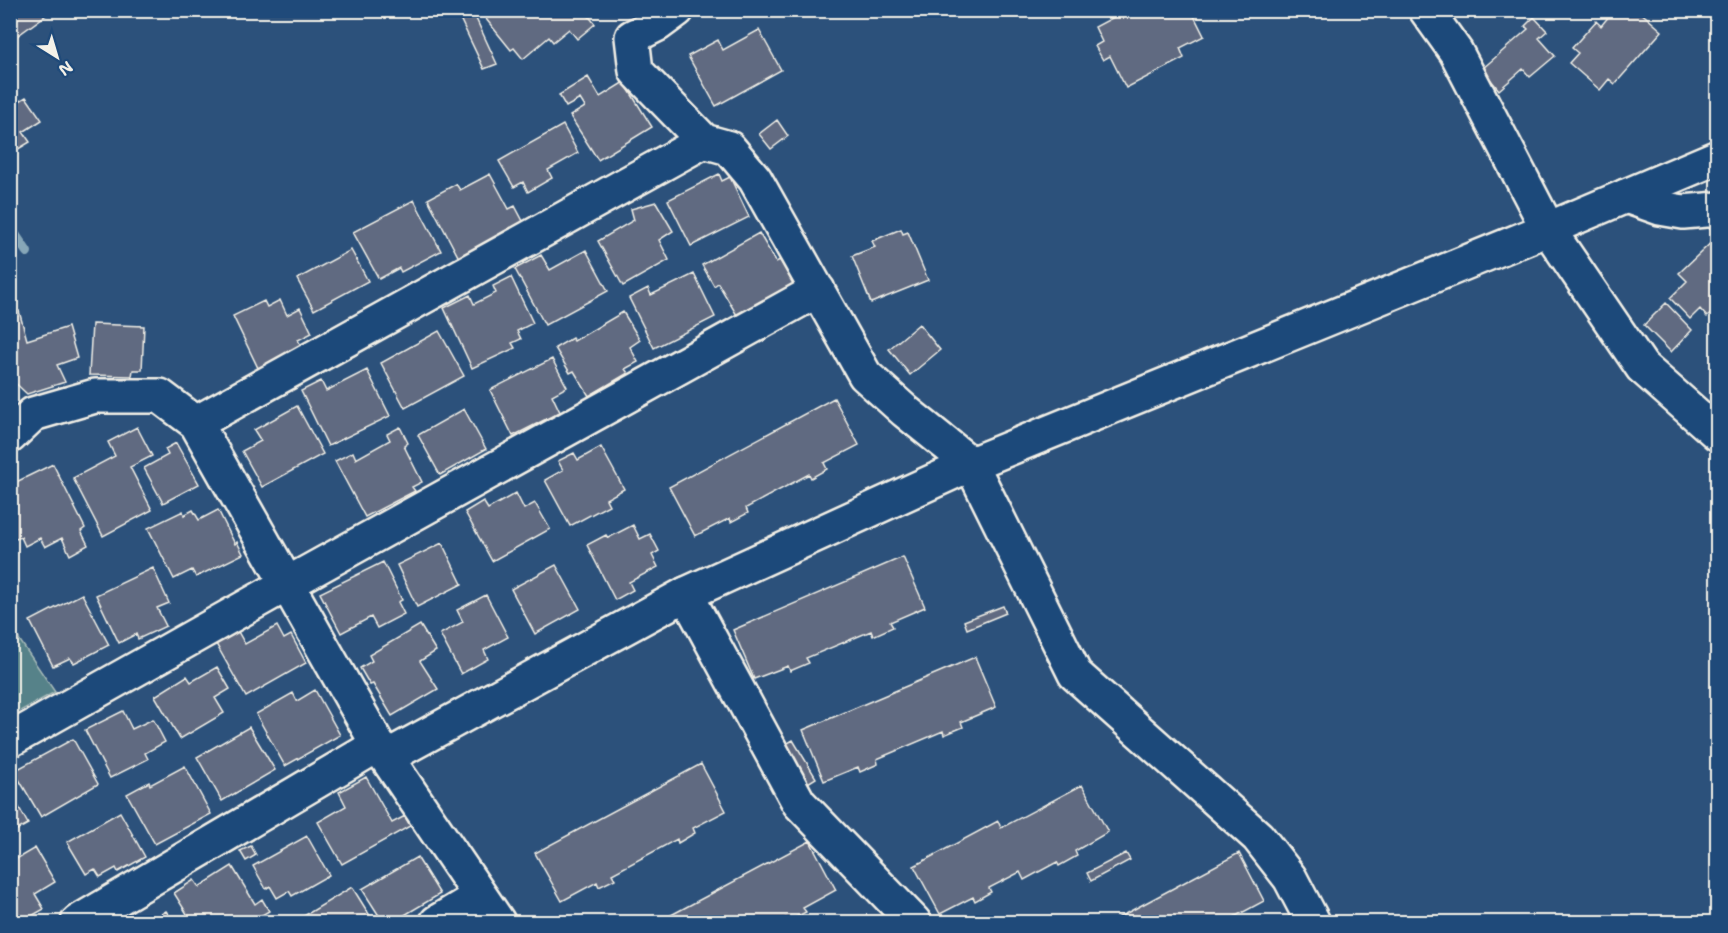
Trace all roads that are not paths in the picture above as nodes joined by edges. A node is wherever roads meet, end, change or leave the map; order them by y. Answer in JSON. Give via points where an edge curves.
{"nodes":[{"id":1,"x":677,"y":10,"type":"edge"},
{"id":2,"x":1426,"y":10,"type":"edge"},
{"id":3,"x":704,"y":141,"type":"junction"},
{"id":4,"x":1718,"y":157,"type":"edge"},
{"id":5,"x":1626,"y":196,"type":"junction"},
{"id":6,"x":1718,"y":209,"type":"edge"},
{"id":7,"x":1548,"y":229,"type":"junction"},
{"id":8,"x":818,"y":290,"type":"junction"},
{"id":9,"x":196,"y":423,"type":"junction"},
{"id":10,"x":1718,"y":434,"type":"edge"},
{"id":11,"x":10,"y":436,"type":"edge"},
{"id":12,"x":972,"y":464,"type":"junction"},
{"id":13,"x":287,"y":584,"type":"junction"},
{"id":14,"x":686,"y":594,"type":"junction"},
{"id":15,"x":10,"y":740,"type":"edge"},
{"id":16,"x":383,"y":751,"type":"junction"},
{"id":17,"x":480,"y":896,"type":"junction"},
{"id":18,"x":78,"y":922,"type":"edge"},
{"id":19,"x":437,"y":922,"type":"edge"},
{"id":20,"x":498,"y":922,"type":"edge"},
{"id":21,"x":914,"y":922,"type":"edge"},
{"id":22,"x":1314,"y":922,"type":"edge"}],
"edges":[{"from":1,"to":3,"type":"street","via":[[632,37],[636,71]]},
{"from":2,"to":7,"type":"street","via":[[1456,52]]},
{"from":3,"to":8,"type":"street","via":[[729,148],[755,179]]},
{"from":3,"to":9,"type":"street"},
{"from":4,"to":5,"type":"street"},
{"from":5,"to":6,"type":"street","via":[[1683,212]]},
{"from":5,"to":7,"type":"street"},
{"from":7,"to":10,"type":"street","via":[[1642,367]]},
{"from":7,"to":12,"type":"street"},
{"from":8,"to":12,"type":"street","via":[[865,375]]},
{"from":8,"to":13,"type":"street"},
{"from":9,"to":11,"type":"street","via":[[160,396],[95,396],[33,414]]},
{"from":9,"to":13,"type":"street"},
{"from":12,"to":14,"type":"street"},
{"from":12,"to":22,"type":"street","via":[[1075,674],[1258,837],[1290,878]]},
{"from":13,"to":15,"type":"street"},
{"from":13,"to":16,"type":"street"},
{"from":14,"to":16,"type":"street"},
{"from":14,"to":21,"type":"street","via":[[799,803]]},
{"from":16,"to":17,"type":"street"},
{"from":16,"to":18,"type":"street"},
{"from":17,"to":19,"type":"street"},
{"from":17,"to":20,"type":"street"}]}
